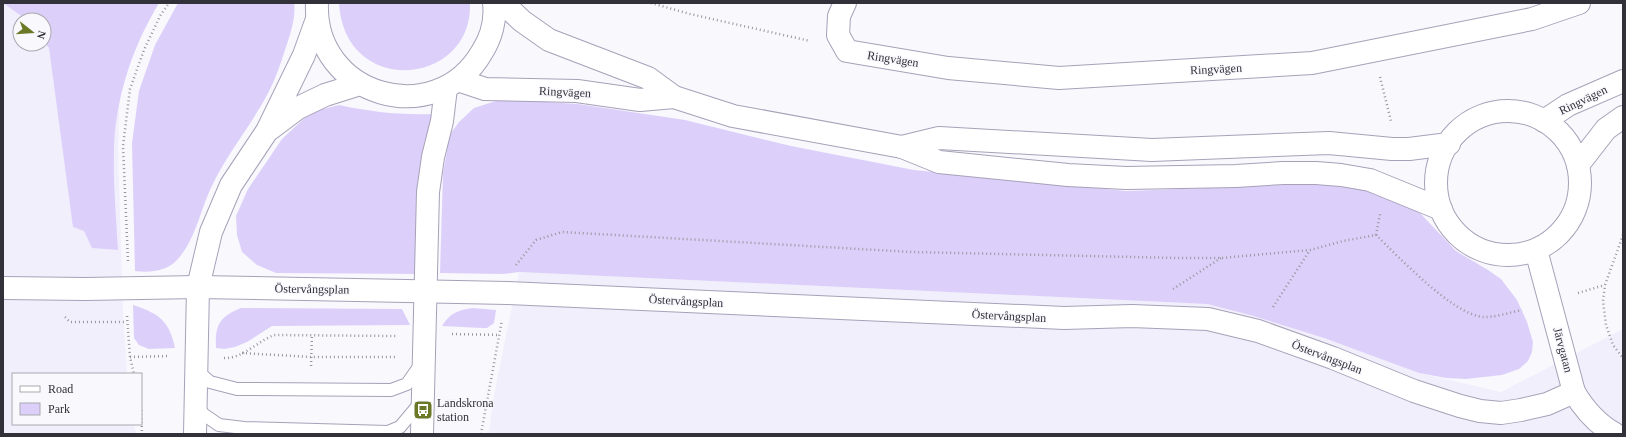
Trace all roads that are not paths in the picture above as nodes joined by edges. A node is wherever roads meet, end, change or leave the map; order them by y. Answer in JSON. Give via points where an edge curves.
{"nodes":[{"id":1,"x":494,"y":3,"type":"edge"},
{"id":2,"x":503,"y":3,"type":"edge"},
{"id":3,"x":845,"y":3,"type":"edge"},
{"id":4,"x":1579,"y":3,"type":"edge"},
{"id":5,"x":317,"y":11,"type":"edge"},
{"id":6,"x":1623,"y":81,"type":"edge"},
{"id":7,"x":360,"y":84,"type":"junction"},
{"id":8,"x":452,"y":84,"type":"junction"},
{"id":9,"x":674,"y":97,"type":"junction"},
{"id":10,"x":1623,"y":117,"type":"edge"},
{"id":11,"x":1544,"y":120,"type":"junction"},
{"id":12,"x":267,"y":131,"type":"junction"},
{"id":13,"x":1449,"y":144,"type":"junction"},
{"id":14,"x":902,"y":147,"type":"junction"},
{"id":15,"x":1578,"y":165,"type":"junction"},
{"id":16,"x":1441,"y":209,"type":"junction"},
{"id":17,"x":1536,"y":250,"type":"junction"},
{"id":18,"x":198,"y":287,"type":"junction"},
{"id":19,"x":3,"y":288,"type":"edge"},
{"id":20,"x":426,"y":291,"type":"junction"},
{"id":21,"x":424,"y":359,"type":"junction"},
{"id":22,"x":196,"y":363,"type":"junction"},
{"id":23,"x":1574,"y":392,"type":"junction"},
{"id":24,"x":423,"y":400,"type":"junction"},
{"id":25,"x":195,"y":404,"type":"junction"},
{"id":26,"x":195,"y":434,"type":"edge"},
{"id":27,"x":422,"y":434,"type":"edge"},
{"id":28,"x":1615,"y":434,"type":"edge"}],
"edges":[{"from":1,"to":8,"type":"street","via":[[494,21],[485,48],[478,60]]},
{"from":2,"to":9,"type":"street","name":"Ringvägen","via":[[548,40],[648,78]]},
{"from":3,"to":4,"type":"street","name":"Ringvägen","via":[[839,16],[838,35],[847,51],[948,68],[1059,78],[1312,63],[1532,19]]},
{"from":5,"to":7,"type":"street","via":[[321,35],[327,50],[347,75]]},
{"from":5,"to":12,"type":"street","via":[[304,55]]},
{"from":6,"to":11,"type":"street","name":"Ringvägen","via":[[1568,105]]},
{"from":7,"to":8,"type":"street","via":[[387,95],[417,96]]},
{"from":7,"to":12,"type":"street","via":[[325,95],[298,108]]},
{"from":8,"to":9,"type":"street","name":"Ringvägen","via":[[485,89],[577,90],[640,100]]},
{"from":8,"to":20,"type":"street","via":[[433,157],[428,192]]},
{"from":9,"to":14,"type":"street","name":"Ringvägen","via":[[733,116]]},
{"from":10,"to":15,"type":"street","via":[[1606,129]]},
{"from":11,"to":13,"type":"street","name":"Ringvägen","via":[[1521,112],[1509,111],[1486,115],[1465,126]]},
{"from":11,"to":15,"type":"street","name":"Ringvägen","via":[[1565,139]]},
{"from":12,"to":18,"type":"street","via":[[231,185],[211,232]]},
{"from":13,"to":14,"type":"street","name":"Ringvägen","via":[[1409,149],[1329,143],[1152,150],[939,138]]},
{"from":13,"to":16,"type":"street","name":"Ringvägen","via":[[1439,164],[1437,187]]},
{"from":14,"to":16,"type":"street","name":"Ringvägen","via":[[939,162],[1068,175],[1126,178],[1289,173],[1341,175],[1370,180]]},
{"from":15,"to":17,"type":"street","name":"Ringvägen","via":[[1580,180],[1576,208],[1560,233]]},
{"from":16,"to":17,"type":"street","name":"Ringvägen","via":[[1459,235],[1474,246],[1486,251],[1511,255]]},
{"from":17,"to":23,"type":"street","name":"Järvgatan"},
{"from":18,"to":19,"type":"street","name":"Östervångsplan"},
{"from":18,"to":20,"type":"street","name":"Östervångsplan"},
{"from":18,"to":22,"type":"street"},
{"from":20,"to":21,"type":"street"},
{"from":20,"to":23,"type":"street","name":"Östervångsplan","via":[[1064,318],[1132,316],[1208,319],[1258,331],[1414,391],[1480,411],[1501,413],[1521,410],[1547,404]]},
{"from":21,"to":22,"type":"lane","via":[[407,384],[391,390],[237,389],[210,382]]},
{"from":21,"to":24,"type":"street"},
{"from":22,"to":25,"type":"street"},
{"from":23,"to":28,"type":"street","name":"Järvgatan","via":[[1583,407]]},
{"from":24,"to":25,"type":"lane","via":[[400,427],[388,432],[225,426],[203,414]]},
{"from":24,"to":27,"type":"street"},
{"from":25,"to":26,"type":"street"}]}
